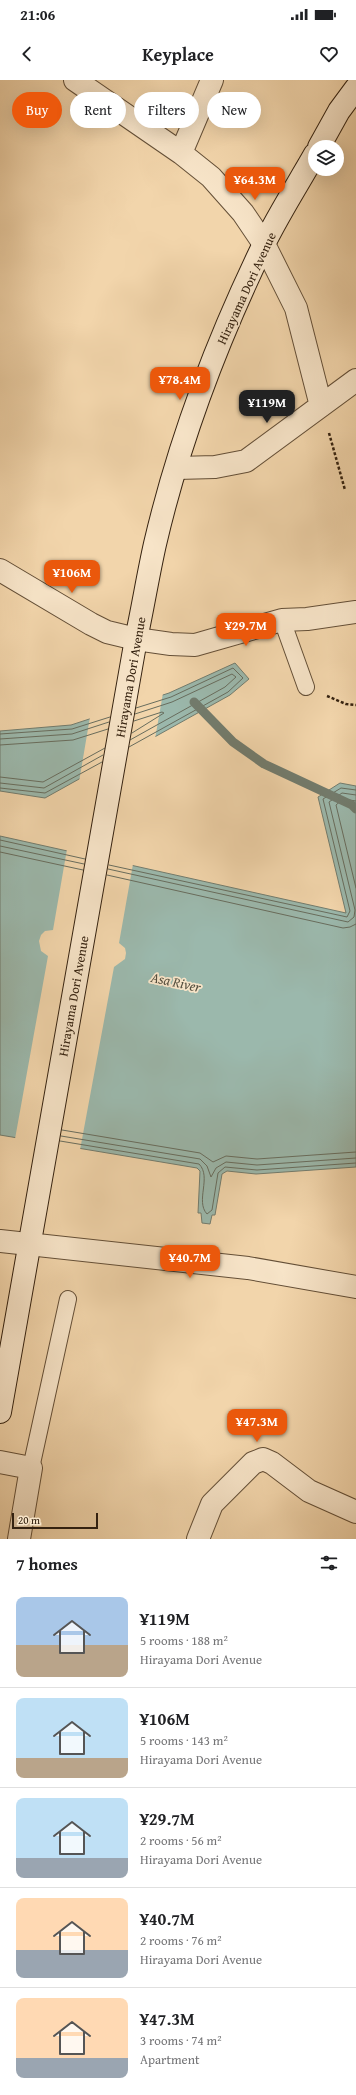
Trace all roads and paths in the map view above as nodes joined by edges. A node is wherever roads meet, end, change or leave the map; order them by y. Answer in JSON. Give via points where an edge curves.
{"nodes":[{"id":1,"x":75,"y":80,"type":"edge"},
{"id":2,"x":212,"y":80,"type":"edge"},
{"id":3,"x":356,"y":88,"type":"edge"},
{"id":4,"x":323,"y":140,"type":"edge"},
{"id":5,"x":181,"y":153,"type":"junction"},
{"id":6,"x":308,"y":166,"type":"edge"},
{"id":7,"x":264,"y":244,"type":"junction"},
{"id":8,"x":356,"y":380,"type":"edge"},
{"id":9,"x":321,"y":406,"type":"junction"},
{"id":10,"x":177,"y":468,"type":"junction"},
{"id":11,"x":345,"y":490,"type":"dead end"},
{"id":12,"x":0,"y":570,"type":"edge"},
{"id":13,"x":356,"y":612,"type":"edge"},
{"id":14,"x":282,"y":620,"type":"junction"},
{"id":15,"x":136,"y":639,"type":"junction"},
{"id":16,"x":306,"y":687,"type":"joint"},
{"id":17,"x":356,"y":705,"type":"edge"},
{"id":18,"x":31,"y":1236,"type":"junction"},
{"id":19,"x":0,"y":1240,"type":"edge"},
{"id":20,"x":356,"y":1287,"type":"edge"},
{"id":21,"x":68,"y":1299,"type":"dead end"},
{"id":22,"x":0,"y":1412,"type":"edge"},
{"id":23,"x":0,"y":1462,"type":"edge"},
{"id":24,"x":31,"y":1468,"type":"junction"},
{"id":25,"x":356,"y":1512,"type":"edge"},
{"id":26,"x":18,"y":1539,"type":"edge"},
{"id":27,"x":198,"y":1539,"type":"edge"}],
"edges":[{"from":1,"to":5,"type":"street"},
{"from":2,"to":5,"type":"street"},
{"from":3,"to":4,"type":"street"},
{"from":5,"to":7,"type":"street","via":[[211,177],[243,213]]},
{"from":6,"to":7,"type":"street","name":"Hirayama Dori Avenue"},
{"from":7,"to":9,"type":"street","via":[[296,308]]},
{"from":7,"to":10,"type":"street","name":"Hirayama Dori Avenue","via":[[234,308],[206,378]]},
{"from":8,"to":9,"type":"street"},
{"from":9,"to":10,"type":"street","via":[[246,461],[215,467]]},
{"from":9,"to":11,"type":"path"},
{"from":10,"to":15,"type":"street","name":"Hirayama Dori Avenue","via":[[155,544]]},
{"from":12,"to":15,"type":"street","via":[[91,624],[107,632]]},
{"from":13,"to":14,"type":"street"},
{"from":14,"to":15,"type":"street","via":[[196,645]]},
{"from":14,"to":16,"type":"lane"},
{"from":15,"to":18,"type":"street","name":"Hirayama Dori Avenue"},
{"from":16,"to":17,"type":"path","via":[[346,704]]},
{"from":18,"to":19,"type":"street"},
{"from":18,"to":20,"type":"street","via":[[248,1268]]},
{"from":18,"to":22,"type":"street","name":"Hirayama Dori Avenue"},
{"from":21,"to":24,"type":"lane"},
{"from":23,"to":24,"type":"street"},
{"from":24,"to":26,"type":"street"},
{"from":25,"to":27,"type":"street","via":[[309,1491],[263,1459],[253,1463],[212,1504]]}]}
